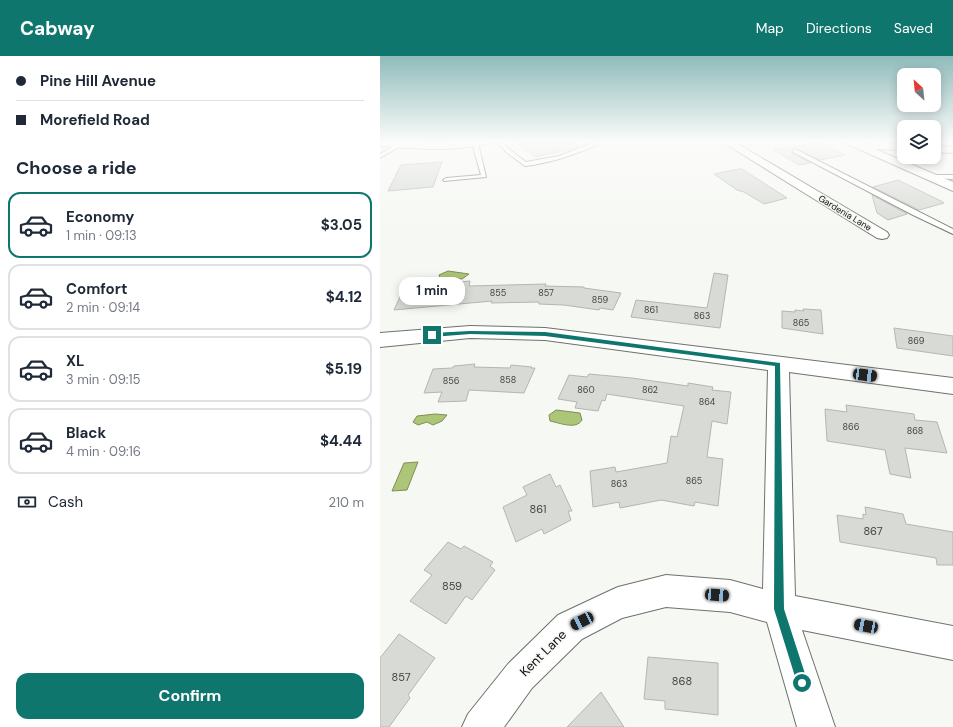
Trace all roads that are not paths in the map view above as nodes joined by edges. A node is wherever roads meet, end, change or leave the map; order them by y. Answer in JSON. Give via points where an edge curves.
{"nodes":[{"id":1,"x":484,"y":172,"type":"edge"},
{"id":2,"x":777,"y":172,"type":"edge"},
{"id":3,"x":834,"y":172,"type":"edge"},
{"id":4,"x":920,"y":172,"type":"edge"},
{"id":5,"x":928,"y":176,"type":"junction"},
{"id":6,"x":953,"y":177,"type":"edge"},
{"id":7,"x":446,"y":180,"type":"dead end"},
{"id":8,"x":953,"y":187,"type":"edge"},
{"id":9,"x":953,"y":232,"type":"edge"},
{"id":10,"x":882,"y":235,"type":"dead end"},
{"id":11,"x":380,"y":340,"type":"edge"},
{"id":12,"x":778,"y":364,"type":"junction"},
{"id":13,"x":953,"y":386,"type":"edge"},
{"id":14,"x":779,"y":609,"type":"junction"},
{"id":15,"x":953,"y":643,"type":"edge"},
{"id":16,"x":481,"y":727,"type":"edge"},
{"id":17,"x":816,"y":727,"type":"edge"}],
"edges":[{"from":1,"to":7,"type":"lane","via":[[484,176]]},
{"from":2,"to":10,"type":"street","name":"Gardenia Lane"},
{"from":3,"to":9,"type":"lane"},
{"from":4,"to":5,"type":"street"},
{"from":5,"to":6,"type":"lane"},
{"from":5,"to":8,"type":"street"},
{"from":11,"to":12,"type":"street","via":[[470,332],[545,334]]},
{"from":12,"to":13,"type":"street"},
{"from":12,"to":14,"type":"street"},
{"from":14,"to":15,"type":"street","name":"Kent Lane"},
{"from":14,"to":16,"type":"street","name":"Kent Lane","via":[[730,596],[666,591],[618,603],[570,627],[520,676]]},
{"from":14,"to":17,"type":"street"}]}
